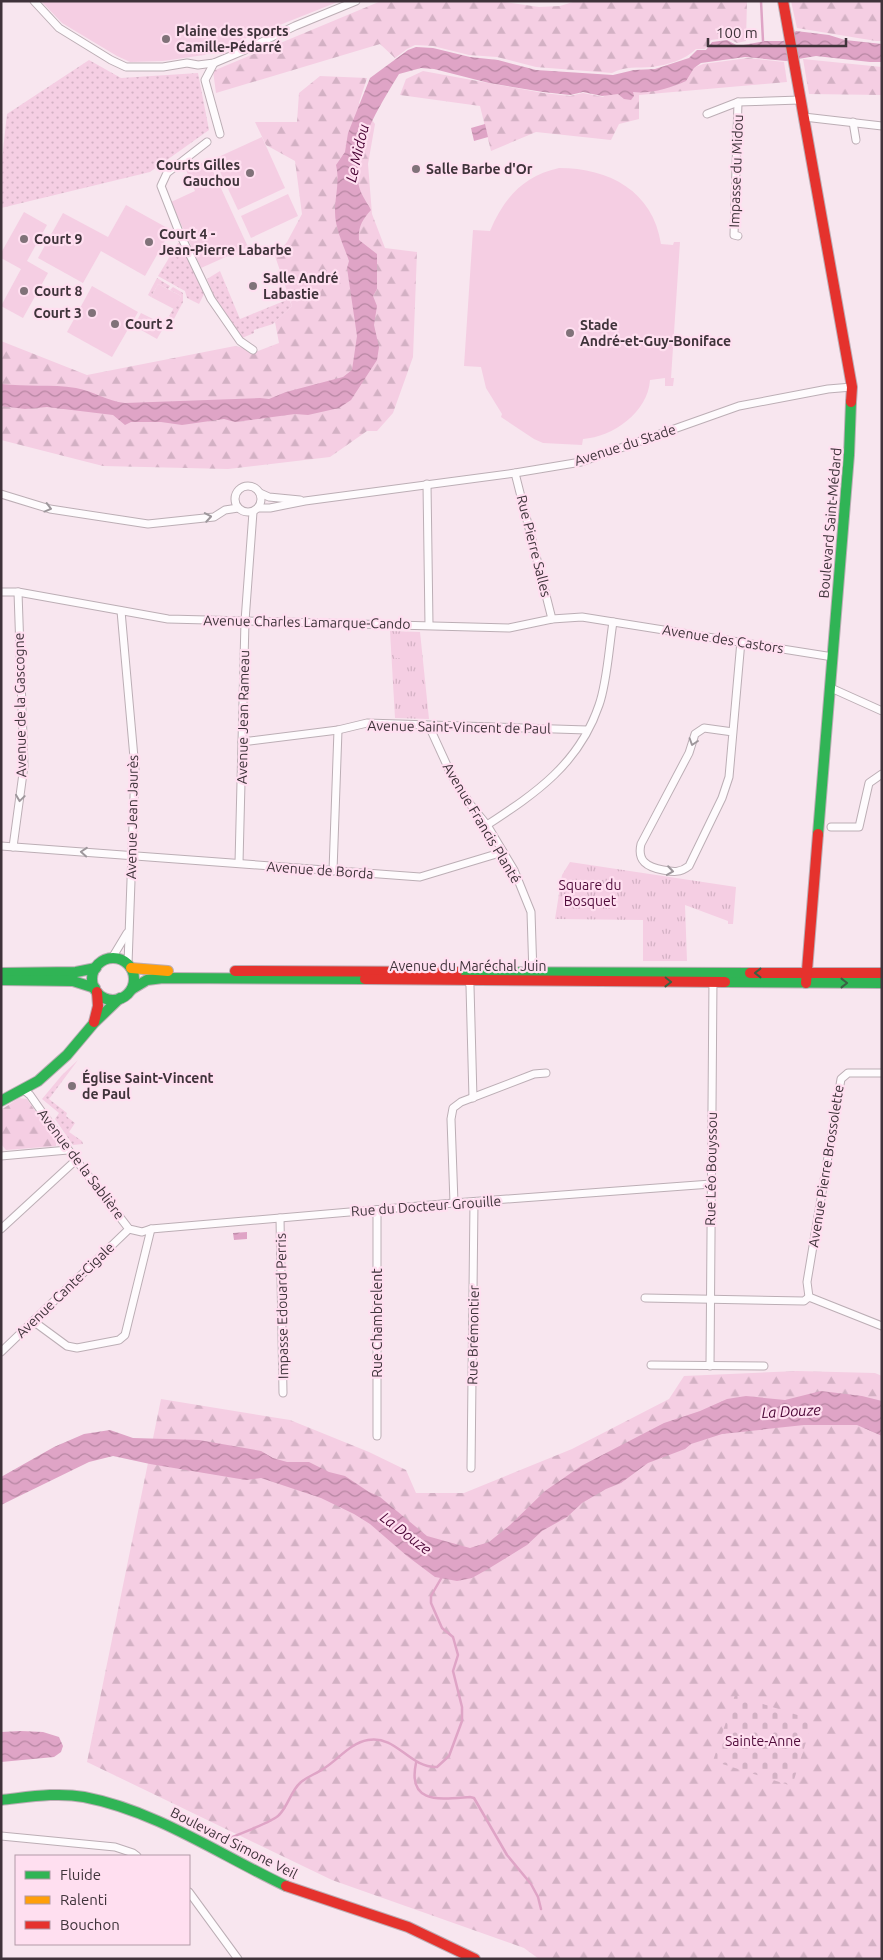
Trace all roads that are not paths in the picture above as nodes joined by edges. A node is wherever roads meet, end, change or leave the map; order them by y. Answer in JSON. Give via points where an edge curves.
{"nodes":[{"id":1,"x":34,"y":1,"type":"edge"},
{"id":2,"x":356,"y":1,"type":"edge"},
{"id":3,"x":783,"y":1,"type":"edge"},
{"id":4,"x":214,"y":63,"type":"junction"},
{"id":5,"x":800,"y":100,"type":"junction"},
{"id":6,"x":738,"y":102,"type":"junction"},
{"id":7,"x":707,"y":114,"type":"dead end"},
{"id":8,"x":804,"y":117,"type":"junction"},
{"id":9,"x":853,"y":122,"type":"junction"},
{"id":10,"x":882,"y":126,"type":"edge"},
{"id":11,"x":220,"y":134,"type":"dead end"},
{"id":12,"x":856,"y":140,"type":"dead end"},
{"id":13,"x":206,"y":142,"type":"dead end"},
{"id":14,"x":738,"y":236,"type":"dead end"},
{"id":15,"x":253,"y":350,"type":"dead end"},
{"id":16,"x":852,"y":387,"type":"junction"},
{"id":17,"x":515,"y":473,"type":"junction"},
{"id":18,"x":427,"y":484,"type":"junction"},
{"id":19,"x":260,"y":493,"type":"junction"},
{"id":20,"x":1,"y":494,"type":"edge"},
{"id":21,"x":305,"y":501,"type":"junction"},
{"id":22,"x":238,"y":508,"type":"junction"},
{"id":23,"x":256,"y":510,"type":"junction"},
{"id":24,"x":1,"y":592,"type":"edge"},
{"id":25,"x":18,"y":592,"type":"junction"},
{"id":26,"x":121,"y":611,"type":"junction"},
{"id":27,"x":552,"y":619,"type":"junction"},
{"id":28,"x":245,"y":621,"type":"junction"},
{"id":29,"x":613,"y":622,"type":"junction"},
{"id":30,"x":429,"y":625,"type":"junction"},
{"id":31,"x":741,"y":641,"type":"junction"},
{"id":32,"x":833,"y":657,"type":"junction"},
{"id":33,"x":831,"y":688,"type":"junction"},
{"id":34,"x":882,"y":710,"type":"edge"},
{"id":35,"x":429,"y":726,"type":"junction"},
{"id":36,"x":338,"y":730,"type":"junction"},
{"id":37,"x":587,"y":730,"type":"junction"},
{"id":38,"x":733,"y":732,"type":"junction"},
{"id":39,"x":242,"y":742,"type":"junction"},
{"id":40,"x":882,"y":774,"type":"edge"},
{"id":41,"x":486,"y":825,"type":"junction"},
{"id":42,"x":831,"y":826,"type":"dead end"},
{"id":43,"x":1,"y":846,"type":"edge"},
{"id":44,"x":13,"y":847,"type":"junction"},
{"id":45,"x":503,"y":852,"type":"junction"},
{"id":46,"x":133,"y":855,"type":"junction"},
{"id":47,"x":239,"y":863,"type":"junction"},
{"id":48,"x":333,"y":871,"type":"junction"},
{"id":49,"x":128,"y":932,"type":"junction"},
{"id":50,"x":112,"y":958,"type":"junction"},
{"id":51,"x":129,"y":966,"type":"junction"},
{"id":52,"x":96,"y":968,"type":"junction"},
{"id":53,"x":1,"y":973,"type":"edge"},
{"id":54,"x":882,"y":974,"type":"edge"},
{"id":55,"x":467,"y":976,"type":"junction"},
{"id":56,"x":533,"y":976,"type":"junction"},
{"id":57,"x":713,"y":978,"type":"junction"},
{"id":58,"x":807,"y":978,"type":"junction"},
{"id":59,"x":1,"y":980,"type":"edge"},
{"id":60,"x":882,"y":983,"type":"edge"},
{"id":61,"x":132,"y":989,"type":"junction"},
{"id":62,"x":96,"y":990,"type":"junction"},
{"id":63,"x":120,"y":998,"type":"junction"},
{"id":64,"x":94,"y":1023,"type":"junction"},
{"id":65,"x":546,"y":1073,"type":"dead end"},
{"id":66,"x":882,"y":1073,"type":"edge"},
{"id":67,"x":24,"y":1090,"type":"junction"},
{"id":68,"x":473,"y":1098,"type":"junction"},
{"id":69,"x":1,"y":1101,"type":"edge"},
{"id":70,"x":68,"y":1150,"type":"junction"},
{"id":71,"x":1,"y":1156,"type":"edge"},
{"id":72,"x":76,"y":1160,"type":"junction"},
{"id":73,"x":711,"y":1184,"type":"junction"},
{"id":74,"x":474,"y":1202,"type":"junction"},
{"id":75,"x":454,"y":1203,"type":"junction"},
{"id":76,"x":377,"y":1210,"type":"junction"},
{"id":77,"x":280,"y":1218,"type":"junction"},
{"id":78,"x":1,"y":1229,"type":"edge"},
{"id":79,"x":129,"y":1229,"type":"junction"},
{"id":80,"x":152,"y":1229,"type":"junction"},
{"id":81,"x":142,"y":1232,"type":"joint"},
{"id":82,"x":809,"y":1297,"type":"junction"},
{"id":83,"x":645,"y":1298,"type":"dead end"},
{"id":84,"x":710,"y":1299,"type":"junction"},
{"id":85,"x":33,"y":1321,"type":"junction"},
{"id":86,"x":882,"y":1326,"type":"edge"},
{"id":87,"x":1,"y":1352,"type":"edge"},
{"id":88,"x":651,"y":1365,"type":"dead end"},
{"id":89,"x":710,"y":1366,"type":"junction"},
{"id":90,"x":764,"y":1366,"type":"dead end"},
{"id":91,"x":283,"y":1393,"type":"dead end"},
{"id":92,"x":377,"y":1436,"type":"dead end"},
{"id":93,"x":471,"y":1468,"type":"dead end"},
{"id":94,"x":1,"y":1800,"type":"edge"},
{"id":95,"x":1,"y":1836,"type":"edge"},
{"id":96,"x":136,"y":1855,"type":"edge"},
{"id":97,"x":190,"y":1893,"type":"edge"},
{"id":98,"x":238,"y":1959,"type":"edge"},
{"id":99,"x":475,"y":1959,"type":"edge"}],
"edges":[{"from":1,"to":4,"type":"street","via":[[59,28],[126,67]]},
{"from":2,"to":4,"type":"street"},
{"from":3,"to":5,"type":"main road","name":"Boulevard Saint-Médard"},
{"from":4,"to":11,"type":"street","via":[[205,80]]},
{"from":5,"to":6,"type":"street","name":"Impasse du Midou"},
{"from":5,"to":8,"type":"main road","name":"Boulevard Saint-Médard"},
{"from":6,"to":7,"type":"street","name":"Impasse du Midou"},
{"from":6,"to":14,"type":"street","name":"Impasse du Midou","via":[[734,235]]},
{"from":8,"to":9,"type":"street"},
{"from":8,"to":16,"type":"main road","name":"Boulevard Saint-Médard"},
{"from":9,"to":10,"type":"street"},
{"from":9,"to":12,"type":"street"},
{"from":13,"to":15,"type":"street","via":[[167,173],[161,186],[211,299],[240,341]]},
{"from":16,"to":17,"type":"street","name":"Avenue du Stade","via":[[740,406],[581,462]]},
{"from":16,"to":32,"type":"main road","name":"Boulevard Saint-Médard","via":[[851,437]]},
{"from":17,"to":18,"type":"street","name":"Avenue du Stade"},
{"from":17,"to":27,"type":"street","name":"Rue Pierre Salles"},
{"from":18,"to":21,"type":"street","name":"Avenue du Stade"},
{"from":18,"to":30,"type":"street"},
{"from":19,"to":21,"type":"street","name":"Avenue du Stade"},
{"from":19,"to":22,"type":"street","via":[[250,486],[240,488],[234,499]]},
{"from":19,"to":23,"type":"street","via":[[261,501]]},
{"from":20,"to":22,"type":"street","one_way":true,"via":[[50,509],[148,524],[214,517],[225,510]]},
{"from":21,"to":23,"type":"street","name":"Avenue du Stade"},
{"from":22,"to":23,"type":"street","via":[[244,512]]},
{"from":23,"to":28,"type":"street","name":"Avenue Jean Rameau"},
{"from":24,"to":25,"type":"street","name":"Avenue Charles Lamarque-Cando"},
{"from":25,"to":26,"type":"street","name":"Avenue Charles Lamarque-Cando"},
{"from":25,"to":44,"type":"street","name":"Avenue de la Gascogne","one_way":true,"via":[[24,766]]},
{"from":26,"to":28,"type":"street","name":"Avenue Charles Lamarque-Cando","via":[[168,619]]},
{"from":26,"to":46,"type":"street","name":"Avenue Jean Jaurès","via":[[136,769]]},
{"from":27,"to":29,"type":"street","name":"Avenue Charles Lamarque-Cando","via":[[582,617]]},
{"from":27,"to":30,"type":"street","name":"Avenue Charles Lamarque-Cando","via":[[509,628]]},
{"from":28,"to":30,"type":"street","name":"Avenue Charles Lamarque-Cando"},
{"from":28,"to":39,"type":"street","name":"Avenue Jean Rameau"},
{"from":29,"to":31,"type":"street","name":"Avenue des Castors"},
{"from":29,"to":37,"type":"street","via":[[599,705]]},
{"from":31,"to":32,"type":"street","name":"Avenue des Castors"},
{"from":31,"to":38,"type":"street"},
{"from":32,"to":33,"type":"main road","name":"Boulevard Saint-Médard"},
{"from":33,"to":34,"type":"street"},
{"from":33,"to":58,"type":"main road","name":"Boulevard Saint-Médard"},
{"from":35,"to":36,"type":"street","name":"Avenue Saint-Vincent de Paul","via":[[367,723]]},
{"from":35,"to":37,"type":"street","name":"Avenue Saint-Vincent de Paul"},
{"from":35,"to":41,"type":"street","name":"Avenue Francis Planté","via":[[451,774]]},
{"from":36,"to":39,"type":"street","name":"Avenue Saint-Vincent de Paul"},
{"from":36,"to":48,"type":"street"},
{"from":37,"to":41,"type":"street","via":[[568,763],[509,811]]},
{"from":38,"to":38,"type":"street","one_way":true,"via":[[704,728],[695,734],[689,753],[641,844],[640,857],[650,867],[674,872],[685,870],[693,862],[729,777]]},
{"from":39,"to":47,"type":"street","name":"Avenue Jean Rameau"},
{"from":40,"to":42,"type":"street","via":[[869,783],[859,827]]},
{"from":41,"to":45,"type":"street","name":"Avenue Francis Planté"},
{"from":43,"to":44,"type":"street","name":"Avenue de Borda"},
{"from":46,"to":44,"type":"street","name":"Avenue de Borda","one_way":true},
{"from":45,"to":48,"type":"street","name":"Avenue de Borda","via":[[426,877]]},
{"from":45,"to":56,"type":"street","name":"Avenue Francis Planté","via":[[531,912]]},
{"from":46,"to":47,"type":"street","name":"Avenue de Borda"},
{"from":46,"to":49,"type":"street","name":"Avenue Jean Jaurès"},
{"from":47,"to":48,"type":"street","name":"Avenue de Borda"},
{"from":49,"to":50,"type":"street","name":"Avenue Jean Jaurès"},
{"from":49,"to":51,"type":"street","name":"Avenue Jean Jaurès"},
{"from":50,"to":51,"type":"main road"},
{"from":50,"to":52,"type":"main road"},
{"from":51,"to":55,"type":"main road","name":"Avenue du Maréchal Juin","via":[[160,971]]},
{"from":51,"to":61,"type":"main road","via":[[134,978]]},
{"from":52,"to":53,"type":"main road","via":[[76,972]]},
{"from":52,"to":62,"type":"main road","via":[[93,978]]},
{"from":54,"to":58,"type":"main road"},
{"from":55,"to":56,"type":"main road","name":"Avenue du Maréchal Juin"},
{"from":55,"to":61,"type":"main road","name":"Avenue du Maréchal Juin","via":[[159,978],[147,980]]},
{"from":55,"to":68,"type":"street","via":[[470,986]]},
{"from":56,"to":57,"type":"main road","name":"Avenue du Maréchal Juin"},
{"from":57,"to":58,"type":"main road","name":"Avenue du Maréchal Juin"},
{"from":57,"to":73,"type":"street","name":"Rue Léo Bouyssou"},
{"from":58,"to":60,"type":"main road","one_way":true},
{"from":59,"to":62,"type":"main road","via":[[73,981]]},
{"from":61,"to":63,"type":"main road"},
{"from":62,"to":63,"type":"main road","via":[[110,999]]},
{"from":62,"to":64,"type":"main road","via":[[98,1006]]},
{"from":63,"to":64,"type":"main road"},
{"from":64,"to":67,"type":"main road","via":[[67,1055]]},
{"from":65,"to":68,"type":"street","via":[[534,1074]]},
{"from":66,"to":82,"type":"street","name":"Avenue Pierre Brossolette","via":[[848,1073],[841,1078],[807,1282]]},
{"from":67,"to":69,"type":"main road"},
{"from":67,"to":70,"type":"street","name":"Avenue de la Sablière"},
{"from":68,"to":75,"type":"street","via":[[453,1108]]},
{"from":70,"to":71,"type":"street"},
{"from":70,"to":72,"type":"street","name":"Avenue de la Sablière"},
{"from":72,"to":78,"type":"street"},
{"from":72,"to":79,"type":"street","name":"Avenue de la Sablière"},
{"from":73,"to":74,"type":"street","name":"Rue du Docteur Grouille"},
{"from":73,"to":84,"type":"street","name":"Rue Léo Bouyssou"},
{"from":74,"to":75,"type":"street","name":"Rue du Docteur Grouille"},
{"from":74,"to":93,"type":"street","name":"Rue Brémontier"},
{"from":75,"to":76,"type":"street","name":"Rue du Docteur Grouille"},
{"from":76,"to":77,"type":"street","name":"Rue du Docteur Grouille"},
{"from":76,"to":92,"type":"street","name":"Rue Chambrelent"},
{"from":77,"to":80,"type":"street","name":"Rue du Docteur Grouille"},
{"from":77,"to":91,"type":"street","name":"Impasse Edouard Perris"},
{"from":79,"to":81,"type":"street","name":"Avenue de la Sablière"},
{"from":79,"to":85,"type":"street","name":"Avenue Cante-Cigale"},
{"from":80,"to":81,"type":"street","name":"Rue du Docteur Grouille"},
{"from":80,"to":85,"type":"street","via":[[125,1334],[119,1340],[77,1348],[67,1346]]},
{"from":82,"to":84,"type":"street","via":[[804,1301]]},
{"from":82,"to":86,"type":"street"},
{"from":83,"to":84,"type":"street"},
{"from":84,"to":89,"type":"street","name":"Rue Léo Bouyssou"},
{"from":85,"to":87,"type":"street","name":"Avenue Cante-Cigale"},
{"from":88,"to":89,"type":"street"},
{"from":89,"to":90,"type":"street"},
{"from":94,"to":99,"type":"main road","name":"Boulevard Simone Veil","via":[[61,1794],[134,1809],[275,1881],[413,1930]]},
{"from":95,"to":96,"type":"street","via":[[115,1847]]},
{"from":97,"to":98,"type":"street"}]}
